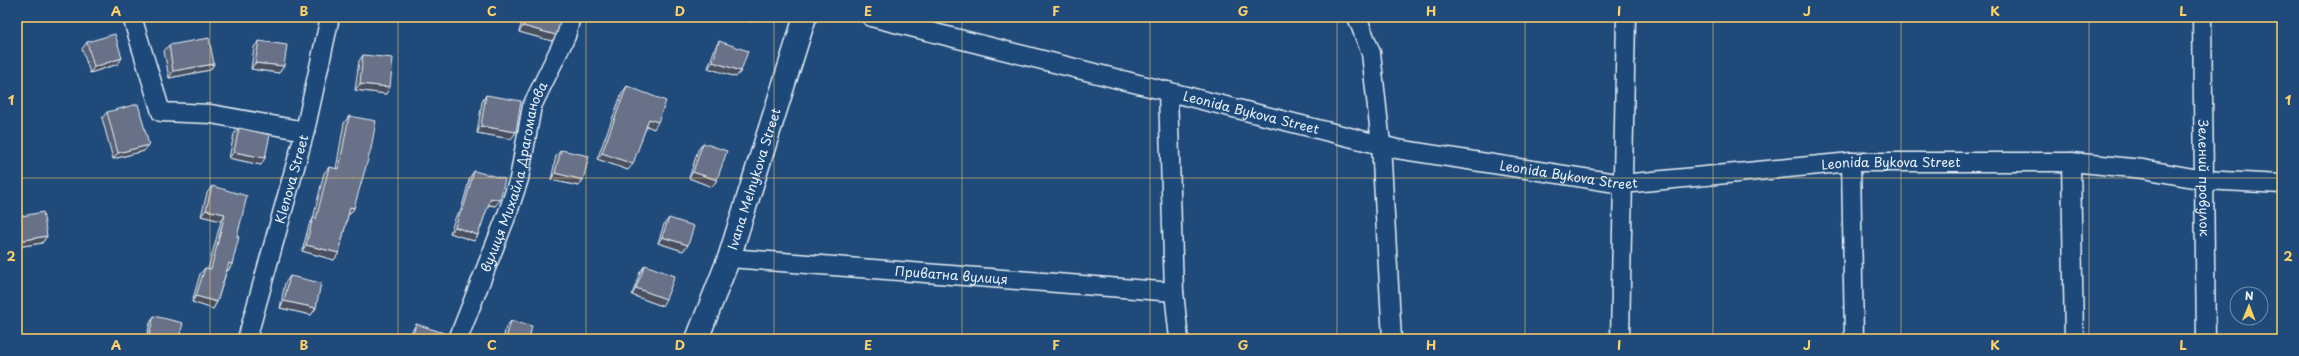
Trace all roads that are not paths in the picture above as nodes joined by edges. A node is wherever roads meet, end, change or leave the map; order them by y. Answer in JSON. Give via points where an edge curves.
{"nodes":[{"id":1,"x":132,"y":17,"type":"edge"},
{"id":2,"x":330,"y":17,"type":"edge"},
{"id":3,"x":571,"y":17,"type":"edge"},
{"id":4,"x":805,"y":17,"type":"edge"},
{"id":5,"x":871,"y":17,"type":"edge"},
{"id":6,"x":1357,"y":17,"type":"edge"},
{"id":7,"x":1626,"y":17,"type":"edge"},
{"id":8,"x":2202,"y":17,"type":"edge"},
{"id":9,"x":1168,"y":91,"type":"junction"},
{"id":10,"x":305,"y":131,"type":"junction"},
{"id":11,"x":1380,"y":144,"type":"junction"},
{"id":12,"x":1851,"y":162,"type":"junction"},
{"id":13,"x":2071,"y":162,"type":"junction"},
{"id":14,"x":2204,"y":180,"type":"junction"},
{"id":15,"x":1622,"y":184,"type":"junction"},
{"id":16,"x":2282,"y":184,"type":"edge"},
{"id":17,"x":729,"y":258,"type":"junction"},
{"id":18,"x":1174,"y":292,"type":"junction"},
{"id":19,"x":247,"y":339,"type":"edge"},
{"id":20,"x":458,"y":339,"type":"edge"},
{"id":21,"x":697,"y":339,"type":"edge"},
{"id":22,"x":1179,"y":339,"type":"edge"},
{"id":23,"x":1392,"y":339,"type":"edge"},
{"id":24,"x":1620,"y":339,"type":"edge"},
{"id":25,"x":1854,"y":339,"type":"edge"},
{"id":26,"x":2074,"y":339,"type":"edge"},
{"id":27,"x":2206,"y":339,"type":"edge"}],
"edges":[{"from":1,"to":10,"type":"street","via":[[161,112],[211,114]]},
{"from":2,"to":10,"type":"street","name":"Klenova Street"},
{"from":3,"to":20,"type":"street","name":"вулиця Михайла Драгоманова","via":[[566,36],[532,106],[514,192]]},
{"from":4,"to":17,"type":"street","name":"Ivana Melnykova Street"},
{"from":5,"to":9,"type":"street","name":"Leonida Bykova Street"},
{"from":6,"to":11,"type":"street","via":[[1371,53]]},
{"from":7,"to":15,"type":"street"},
{"from":8,"to":14,"type":"street","name":"Зелений провулок"},
{"from":9,"to":11,"type":"street","name":"Leonida Bykova Street"},
{"from":9,"to":18,"type":"street"},
{"from":10,"to":19,"type":"street","name":"Klenova Street"},
{"from":11,"to":15,"type":"street","name":"Leonida Bykova Street"},
{"from":11,"to":23,"type":"street"},
{"from":12,"to":13,"type":"street","name":"Leonida Bykova Street"},
{"from":12,"to":15,"type":"street","name":"Leonida Bykova Street"},
{"from":12,"to":25,"type":"street"},
{"from":13,"to":14,"type":"street","name":"Leonida Bykova Street","via":[[2143,169]]},
{"from":13,"to":26,"type":"street"},
{"from":14,"to":16,"type":"street","name":"Leonida Bykova Street"},
{"from":14,"to":27,"type":"street","name":"Зелений провулок"},
{"from":15,"to":24,"type":"street"},
{"from":17,"to":18,"type":"street","name":"Приватна вулиця"},
{"from":17,"to":21,"type":"street","name":"Ivana Melnykova Street"},
{"from":18,"to":22,"type":"street"}]}
